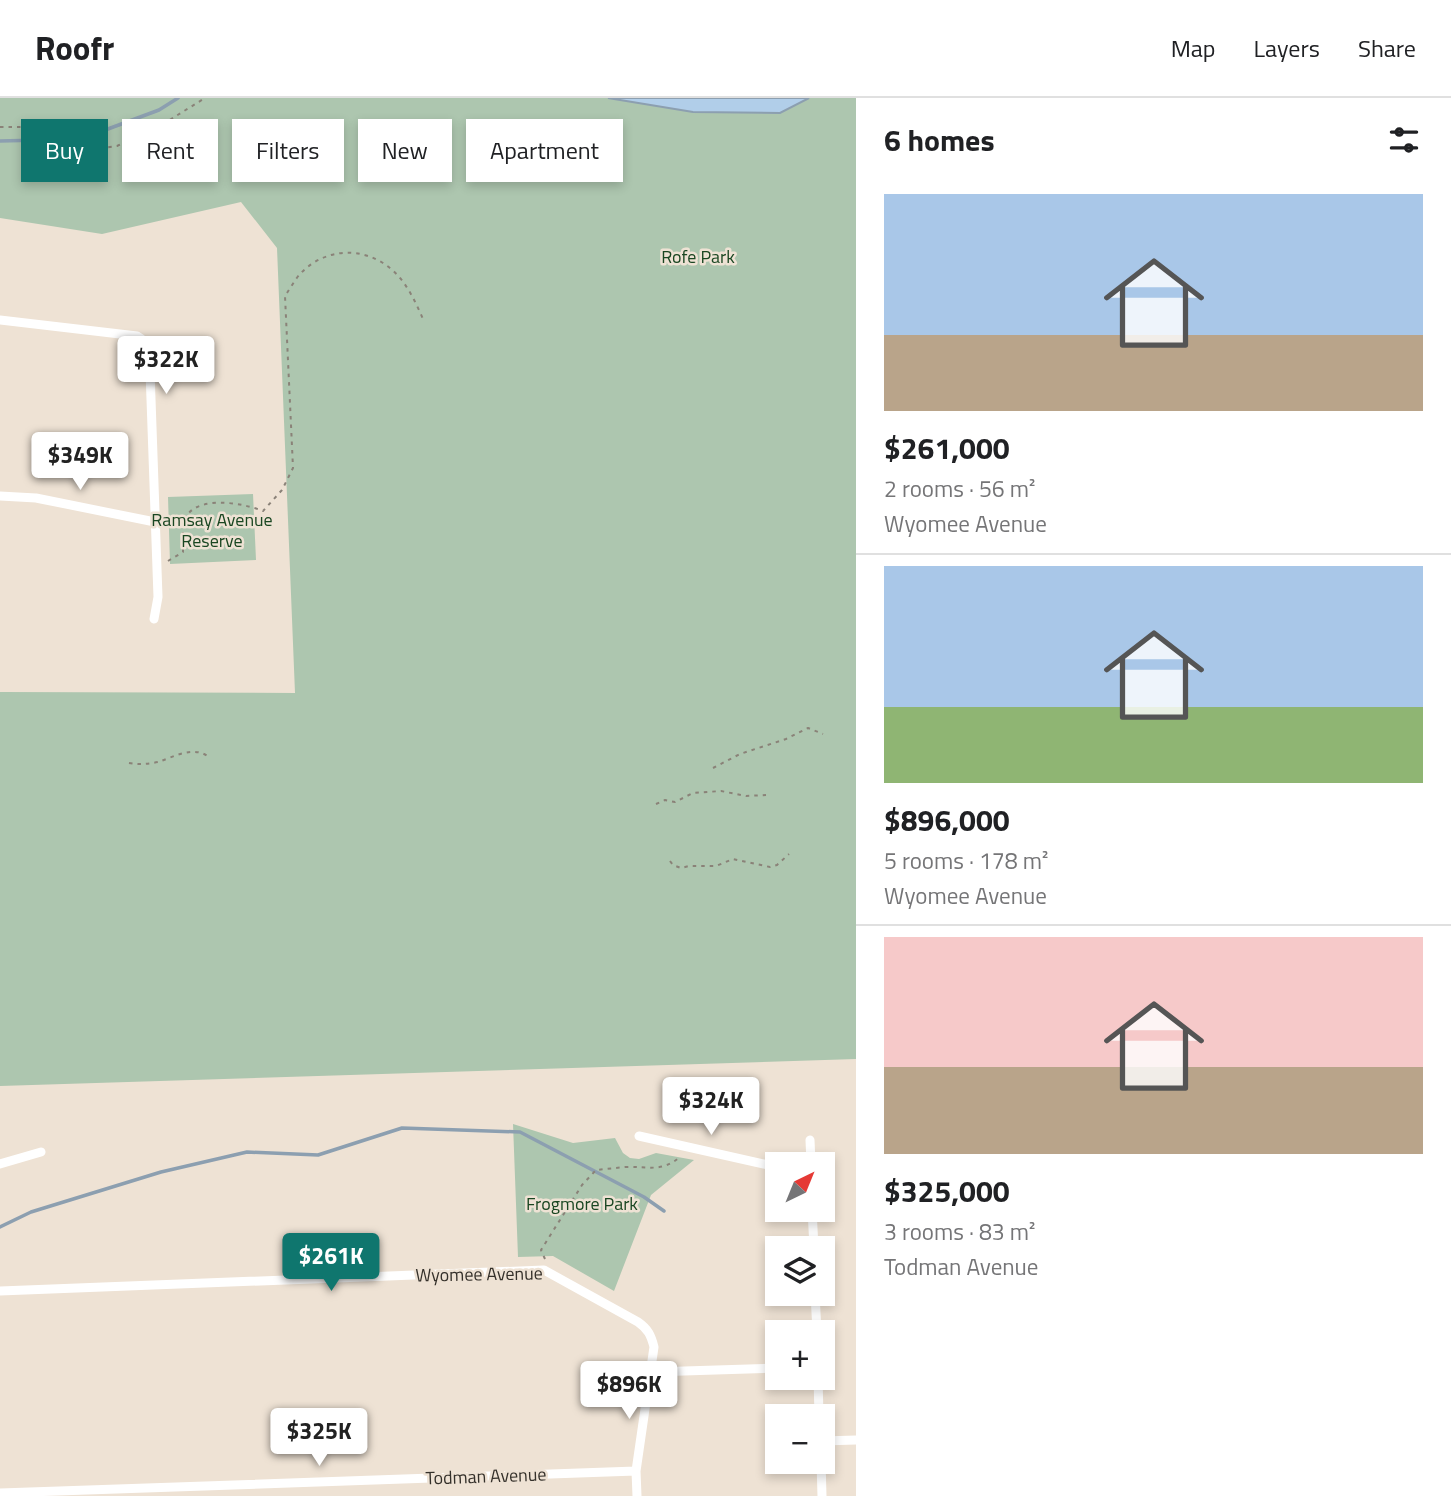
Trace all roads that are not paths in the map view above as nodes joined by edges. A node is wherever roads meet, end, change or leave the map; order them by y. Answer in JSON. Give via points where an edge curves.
{"nodes":[{"id":1,"x":0,"y":320,"type":"edge"},
{"id":2,"x":0,"y":496,"type":"edge"},
{"id":3,"x":155,"y":522,"type":"junction"},
{"id":4,"x":154,"y":619,"type":"dead end"},
{"id":5,"x":639,"y":1136,"type":"dead end"},
{"id":6,"x":810,"y":1140,"type":"dead end"},
{"id":7,"x":41,"y":1152,"type":"dead end"},
{"id":8,"x":810,"y":1152,"type":"edge"},
{"id":9,"x":0,"y":1164,"type":"edge"},
{"id":10,"x":765,"y":1164,"type":"edge"},
{"id":11,"x":0,"y":1291,"type":"edge"},
{"id":12,"x":765,"y":1368,"type":"edge"},
{"id":13,"x":652,"y":1372,"type":"junction"},
{"id":14,"x":856,"y":1440,"type":"edge"},
{"id":15,"x":835,"y":1441,"type":"edge"},
{"id":16,"x":636,"y":1471,"type":"junction"},
{"id":17,"x":821,"y":1474,"type":"edge"},
{"id":18,"x":221,"y":1491,"type":"edge"},
{"id":19,"x":0,"y":1493,"type":"edge"},
{"id":20,"x":637,"y":1496,"type":"edge"},
{"id":21,"x":822,"y":1496,"type":"edge"}],
"edges":[{"from":1,"to":3,"type":"street","via":[[137,336],[146,341],[151,350]]},
{"from":2,"to":3,"type":"street","via":[[36,498]]},
{"from":3,"to":4,"type":"street","via":[[158,597]]},
{"from":5,"to":10,"type":"street"},
{"from":6,"to":8,"type":"street"},
{"from":7,"to":9,"type":"street"},
{"from":11,"to":13,"type":"street","name":"Wyomee Avenue","via":[[544,1270],[646,1328],[654,1347]]},
{"from":12,"to":13,"type":"street"},
{"from":13,"to":16,"type":"street","name":"Wyomee Avenue"},
{"from":14,"to":15,"type":"street"},
{"from":16,"to":18,"type":"street","name":"Todman Avenue"},
{"from":16,"to":20,"type":"street","name":"Wyomee Avenue"},
{"from":17,"to":21,"type":"street"},
{"from":18,"to":19,"type":"street","name":"Todman Avenue"}]}
